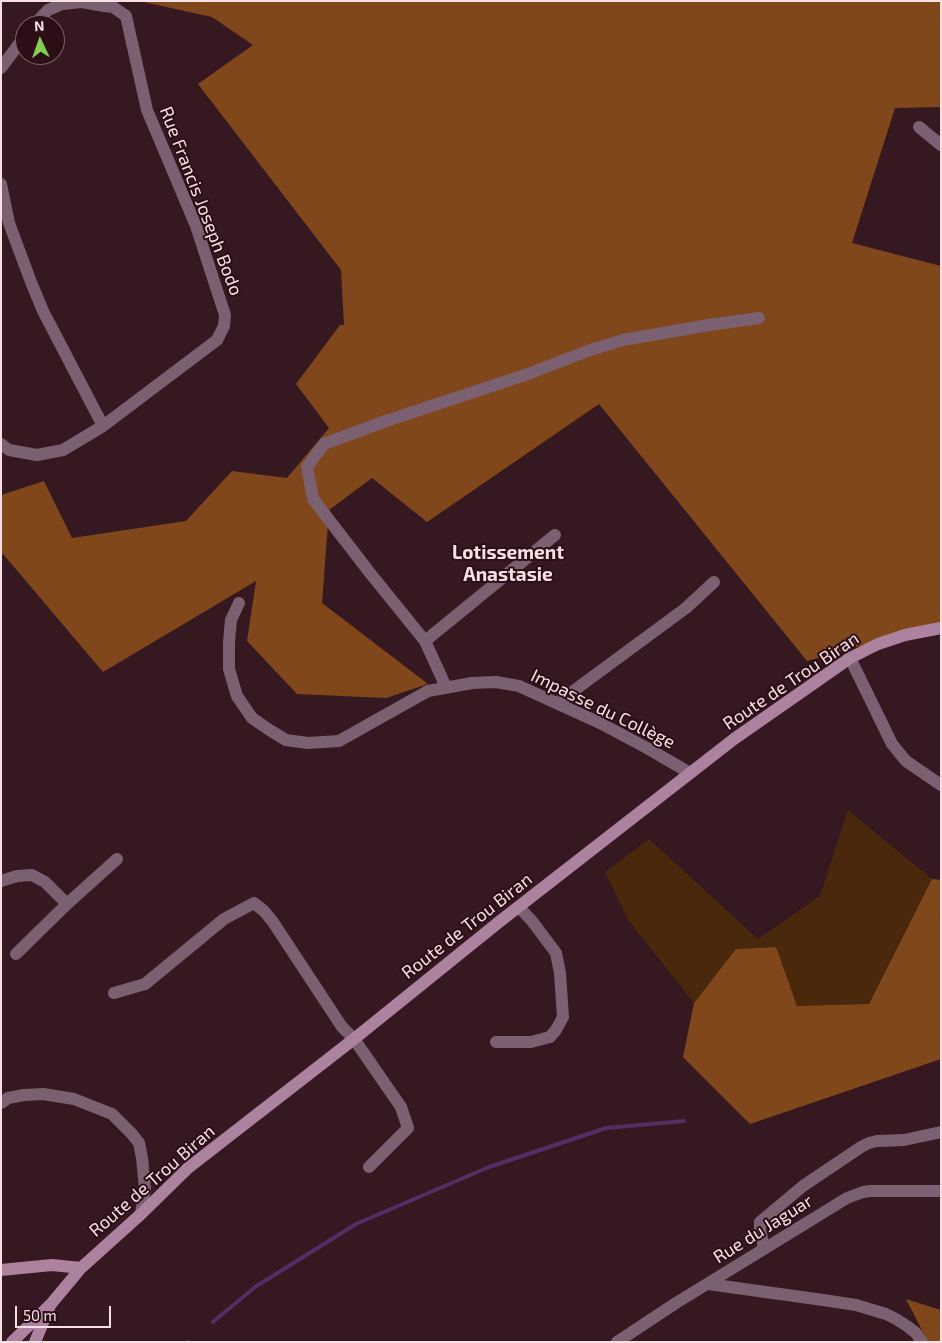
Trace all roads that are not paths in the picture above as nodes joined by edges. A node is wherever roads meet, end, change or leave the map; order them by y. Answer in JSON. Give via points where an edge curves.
{"nodes":[{"id":1,"x":43,"y":15,"type":"edge"},
{"id":2,"x":15,"y":49,"type":"edge"},
{"id":3,"x":1,"y":68,"type":"edge"},
{"id":4,"x":919,"y":127,"type":"dead end"},
{"id":5,"x":941,"y":145,"type":"edge"},
{"id":6,"x":1,"y":184,"type":"edge"},
{"id":7,"x":759,"y":318,"type":"dead end"},
{"id":8,"x":103,"y":426,"type":"junction"},
{"id":9,"x":1,"y":444,"type":"edge"},
{"id":10,"x":555,"y":535,"type":"dead end"},
{"id":11,"x":714,"y":582,"type":"dead end"},
{"id":12,"x":239,"y":603,"type":"dead end"},
{"id":13,"x":941,"y":628,"type":"edge"},
{"id":14,"x":425,"y":641,"type":"junction"},
{"id":15,"x":850,"y":658,"type":"junction"},
{"id":16,"x":446,"y":687,"type":"junction"},
{"id":17,"x":558,"y":704,"type":"junction"},
{"id":18,"x":690,"y":774,"type":"junction"},
{"id":19,"x":941,"y":785,"type":"edge"},
{"id":20,"x":117,"y":859,"type":"dead end"},
{"id":21,"x":1,"y":881,"type":"edge"},
{"id":22,"x":67,"y":904,"type":"junction"},
{"id":23,"x":519,"y":907,"type":"junction"},
{"id":24,"x":16,"y":954,"type":"dead end"},
{"id":25,"x":114,"y":993,"type":"dead end"},
{"id":26,"x":354,"y":1039,"type":"junction"},
{"id":27,"x":496,"y":1042,"type":"dead end"},
{"id":28,"x":1,"y":1103,"type":"edge"},
{"id":29,"x":941,"y":1132,"type":"edge"},
{"id":30,"x":369,"y":1167,"type":"dead end"},
{"id":31,"x":941,"y":1191,"type":"edge"},
{"id":32,"x":141,"y":1214,"type":"junction"},
{"id":33,"x":764,"y":1249,"type":"junction"},
{"id":34,"x":81,"y":1268,"type":"junction"},
{"id":35,"x":1,"y":1270,"type":"edge"},
{"id":36,"x":708,"y":1284,"type":"junction"},
{"id":37,"x":50,"y":1304,"type":"junction"},
{"id":38,"x":12,"y":1342,"type":"edge"},
{"id":39,"x":36,"y":1342,"type":"edge"},
{"id":40,"x":617,"y":1342,"type":"edge"},
{"id":41,"x":922,"y":1342,"type":"edge"}],
"edges":[{"from":1,"to":8,"type":"street","name":"Rue Francis Joseph Bodo","via":[[62,4],[82,2],[113,6],[126,16],[147,110],[196,226],[225,315],[217,340]]},
{"from":2,"to":3,"type":"street"},
{"from":4,"to":5,"type":"street"},
{"from":6,"to":8,"type":"street","via":[[9,223],[30,282]]},
{"from":7,"to":14,"type":"street","via":[[623,340],[324,444],[307,468],[312,499]]},
{"from":8,"to":9,"type":"street","name":"Rue Francis Joseph Bodo","via":[[63,450],[37,454],[9,450]]},
{"from":10,"to":14,"type":"street"},
{"from":11,"to":17,"type":"street","via":[[686,608]]},
{"from":12,"to":16,"type":"street","name":"Impasse du Collège","via":[[231,620],[229,642],[229,669],[237,696],[252,718],[286,740],[308,743],[339,741],[428,691]]},
{"from":13,"to":15,"type":"main road","name":"Route de Trou Biran","via":[[905,635]]},
{"from":14,"to":16,"type":"street"},
{"from":15,"to":18,"type":"main road","name":"Route de Trou Biran","via":[[734,739]]},
{"from":15,"to":19,"type":"street","via":[[892,744],[906,761]]},
{"from":16,"to":17,"type":"street","name":"Impasse du Collège","via":[[496,682],[519,686]]},
{"from":17,"to":18,"type":"street","name":"Impasse du Collège","via":[[600,723]]},
{"from":18,"to":23,"type":"main road","name":"Route de Trou Biran"},
{"from":20,"to":22,"type":"street"},
{"from":21,"to":22,"type":"street","via":[[32,875],[45,882]]},
{"from":22,"to":24,"type":"street"},
{"from":23,"to":26,"type":"main road","name":"Route de Trou Biran"},
{"from":23,"to":27,"type":"street","via":[[556,954],[563,1017],[556,1030],[544,1040]]},
{"from":25,"to":26,"type":"street","via":[[145,984],[224,919],[254,903],[273,922],[342,1027]]},
{"from":26,"to":30,"type":"street","via":[[401,1107],[408,1128]]},
{"from":26,"to":32,"type":"main road","name":"Route de Trou Biran","via":[[188,1168]]},
{"from":28,"to":32,"type":"street","via":[[8,1098],[43,1094],[74,1100],[112,1114],[139,1143],[145,1189]]},
{"from":29,"to":33,"type":"street","via":[[904,1140],[877,1141],[861,1147],[803,1186],[760,1222]]},
{"from":31,"to":33,"type":"street","name":"Rue du Jaguar","via":[[863,1192],[847,1198]]},
{"from":32,"to":34,"type":"main road","name":"Route de Trou Biran"},
{"from":33,"to":36,"type":"street","name":"Rue du Jaguar"},
{"from":34,"to":35,"type":"main road","via":[[52,1265]]},
{"from":34,"to":37,"type":"main road","name":"Route de Trou Biran"},
{"from":36,"to":40,"type":"street","name":"Rue du Jaguar"},
{"from":36,"to":41,"type":"street","via":[[823,1300],[886,1314],[907,1326]]},
{"from":37,"to":38,"type":"main road","name":"Route de Trou Biran"},
{"from":37,"to":39,"type":"main road","name":"Route de Trou Biran"}]}
